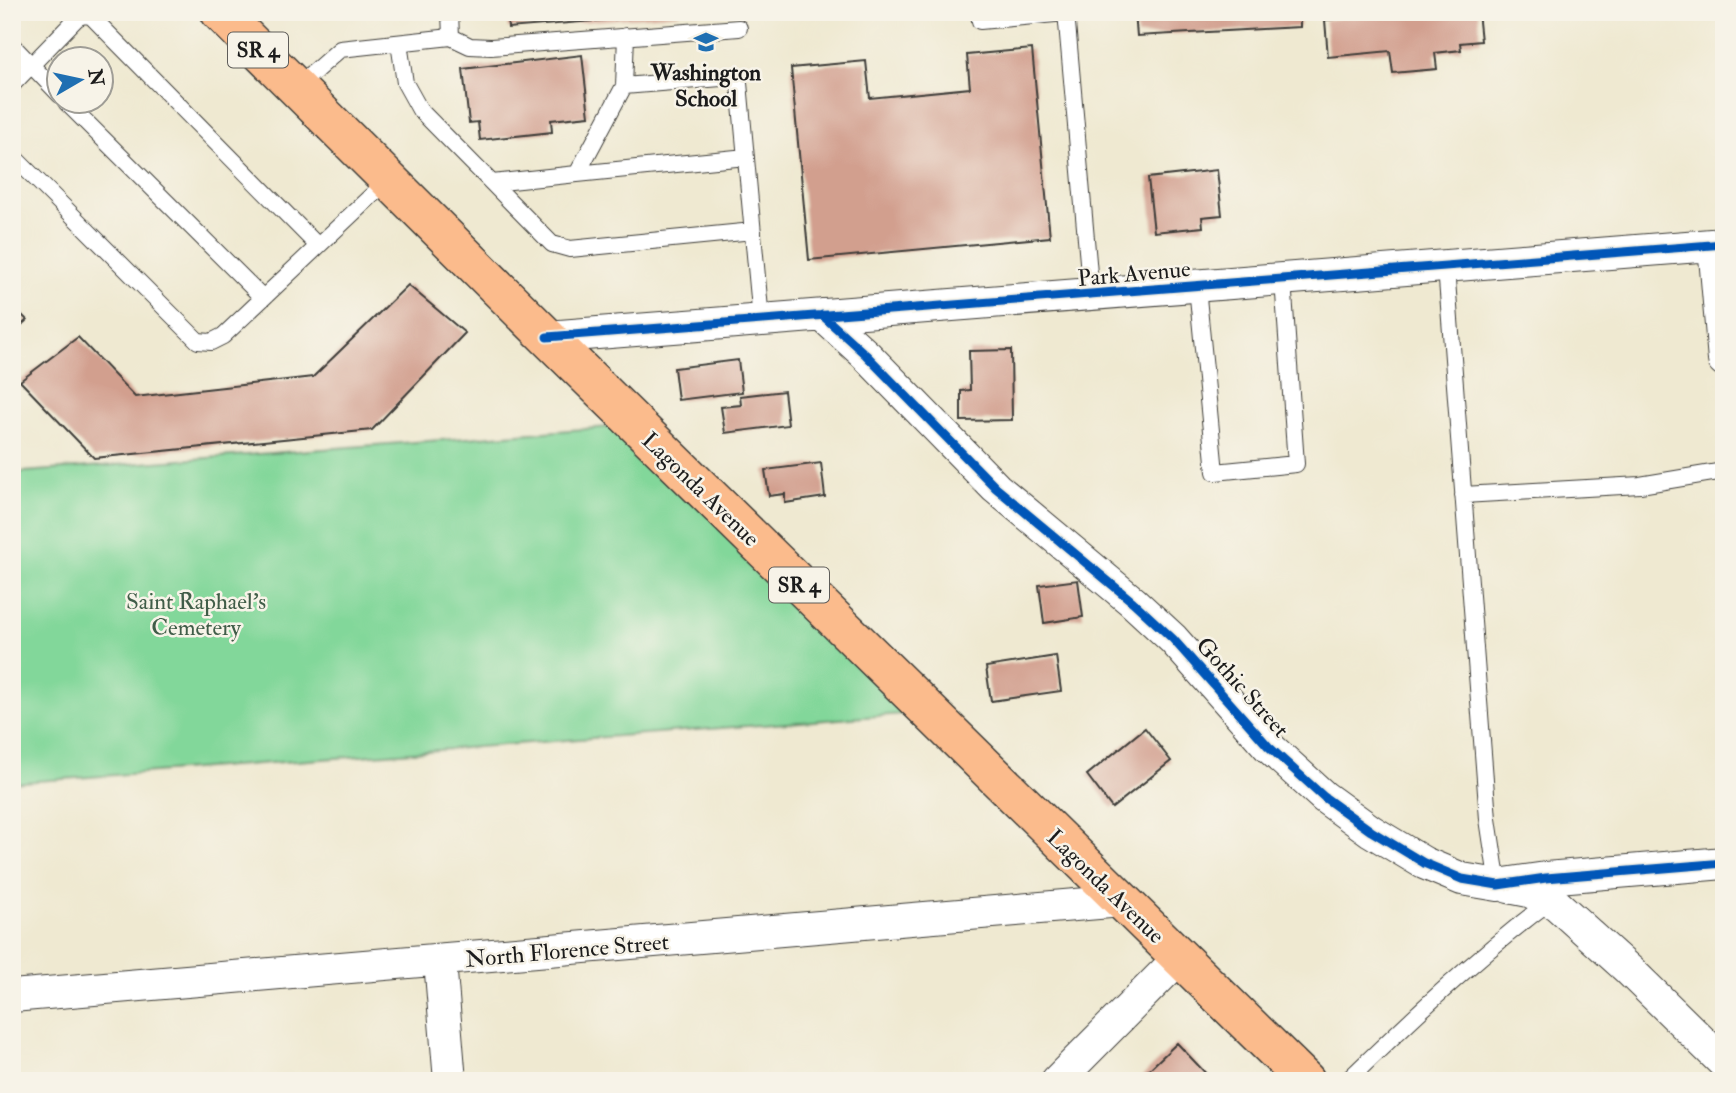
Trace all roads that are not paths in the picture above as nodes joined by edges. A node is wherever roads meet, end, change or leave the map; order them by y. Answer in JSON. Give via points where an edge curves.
{"nodes":[{"id":1,"x":220,"y":12,"type":"edge"},
{"id":2,"x":450,"y":12,"type":"edge"},
{"id":3,"x":979,"y":12,"type":"edge"},
{"id":4,"x":1066,"y":13,"type":"edge"},
{"id":5,"x":739,"y":28,"type":"dead end"},
{"id":6,"x":625,"y":36,"type":"junction"},
{"id":7,"x":451,"y":37,"type":"junction"},
{"id":8,"x":399,"y":43,"type":"junction"},
{"id":9,"x":12,"y":45,"type":"edge"},
{"id":10,"x":31,"y":66,"type":"junction"},
{"id":11,"x":46,"y":81,"type":"edge"},
{"id":12,"x":12,"y":85,"type":"edge"},
{"id":13,"x":624,"y":86,"type":"junction"},
{"id":14,"x":296,"y":88,"type":"junction"},
{"id":15,"x":80,"y":116,"type":"edge"},
{"id":16,"x":12,"y":155,"type":"edge"},
{"id":17,"x":746,"y":157,"type":"junction"},
{"id":18,"x":577,"y":174,"type":"junction"},
{"id":19,"x":388,"y":180,"type":"junction"},
{"id":20,"x":492,"y":183,"type":"junction"},
{"id":21,"x":753,"y":231,"type":"junction"},
{"id":22,"x":1719,"y":244,"type":"edge"},
{"id":23,"x":317,"y":245,"type":"junction"},
{"id":24,"x":1446,"y":267,"type":"junction"},
{"id":25,"x":1283,"y":280,"type":"junction"},
{"id":26,"x":1197,"y":287,"type":"junction"},
{"id":27,"x":1091,"y":296,"type":"junction"},
{"id":28,"x":263,"y":298,"type":"junction"},
{"id":29,"x":822,"y":315,"type":"junction"},
{"id":30,"x":761,"y":320,"type":"junction"},
{"id":31,"x":547,"y":337,"type":"junction"},
{"id":32,"x":1724,"y":360,"type":"edge"},
{"id":33,"x":1724,"y":471,"type":"edge"},
{"id":34,"x":1464,"y":495,"type":"junction"},
{"id":35,"x":1724,"y":863,"type":"edge"},
{"id":36,"x":1498,"y":885,"type":"junction"},
{"id":37,"x":1122,"y":901,"type":"junction"},
{"id":38,"x":1550,"y":901,"type":"junction"},
{"id":39,"x":1179,"y":958,"type":"junction"},
{"id":40,"x":440,"y":961,"type":"junction"},
{"id":41,"x":12,"y":996,"type":"edge"},
{"id":42,"x":1724,"y":1063,"type":"edge"},
{"id":43,"x":450,"y":1081,"type":"edge"},
{"id":44,"x":1057,"y":1081,"type":"edge"},
{"id":45,"x":1306,"y":1081,"type":"edge"},
{"id":46,"x":1347,"y":1081,"type":"edge"}],
"edges":[{"from":1,"to":14,"type":"main road","name":"Lagonda Avenue","number":"SR 4"},
{"from":2,"to":7,"type":"lane"},
{"from":3,"to":4,"type":"lane","via":[[980,21]]},
{"from":4,"to":27,"type":"lane"},
{"from":5,"to":6,"type":"lane"},
{"from":6,"to":7,"type":"lane","via":[[491,47],[470,46]]},
{"from":6,"to":13,"type":"lane"},
{"from":7,"to":8,"type":"lane"},
{"from":8,"to":14,"type":"lane","via":[[340,49]]},
{"from":8,"to":20,"type":"lane","via":[[405,83],[420,110]]},
{"from":9,"to":10,"type":"lane"},
{"from":10,"to":11,"type":"lane"},
{"from":10,"to":12,"type":"lane"},
{"from":10,"to":23,"type":"lane","via":[[77,18],[90,16]]},
{"from":13,"to":17,"type":"lane","via":[[737,79]]},
{"from":13,"to":18,"type":"lane"},
{"from":14,"to":19,"type":"main road","name":"Lagonda Avenue","number":"SR 4"},
{"from":15,"to":28,"type":"lane"},
{"from":16,"to":28,"type":"lane","via":[[198,341],[211,342],[223,336]]},
{"from":17,"to":18,"type":"lane"},
{"from":17,"to":21,"type":"lane"},
{"from":18,"to":20,"type":"lane"},
{"from":19,"to":23,"type":"lane"},
{"from":19,"to":31,"type":"main road","name":"Lagonda Avenue","number":"SR 4"},
{"from":20,"to":21,"type":"lane","via":[[560,248]]},
{"from":21,"to":30,"type":"lane"},
{"from":22,"to":24,"type":"street","name":"Park Avenue"},
{"from":22,"to":32,"type":"street"},
{"from":23,"to":28,"type":"lane"},
{"from":24,"to":25,"type":"street","name":"Park Avenue"},
{"from":24,"to":34,"type":"lane"},
{"from":25,"to":26,"type":"street","name":"Park Avenue"},
{"from":25,"to":26,"type":"lane","via":[[1296,464],[1214,472]]},
{"from":26,"to":27,"type":"street","name":"Park Avenue"},
{"from":27,"to":29,"type":"street","name":"Park Avenue"},
{"from":29,"to":30,"type":"street","name":"Park Avenue"},
{"from":29,"to":36,"type":"street","name":"Gothic Street","via":[[996,488],[1173,639],[1268,746],[1324,797],[1424,863],[1462,879]]},
{"from":30,"to":31,"type":"street","name":"Park Avenue"},
{"from":31,"to":37,"type":"main road","name":"Lagonda Avenue","number":"SR 4"},
{"from":33,"to":34,"type":"lane","via":[[1640,485]]},
{"from":34,"to":36,"type":"lane","via":[[1488,819]]},
{"from":35,"to":36,"type":"street","name":"Gothic Street"},
{"from":36,"to":38,"type":"street","name":"Gothic Street"},
{"from":37,"to":39,"type":"main road","name":"Lagonda Avenue","number":"SR 4"},
{"from":37,"to":40,"type":"street","name":"North Florence Street"},
{"from":38,"to":42,"type":"street","name":"Gothic Street"},
{"from":38,"to":46,"type":"lane","via":[[1438,993]]},
{"from":39,"to":44,"type":"street"},
{"from":39,"to":45,"type":"main road","name":"Lagonda Avenue","number":"SR 4"},
{"from":40,"to":41,"type":"street","name":"North Florence Street"},
{"from":40,"to":43,"type":"street"}]}
